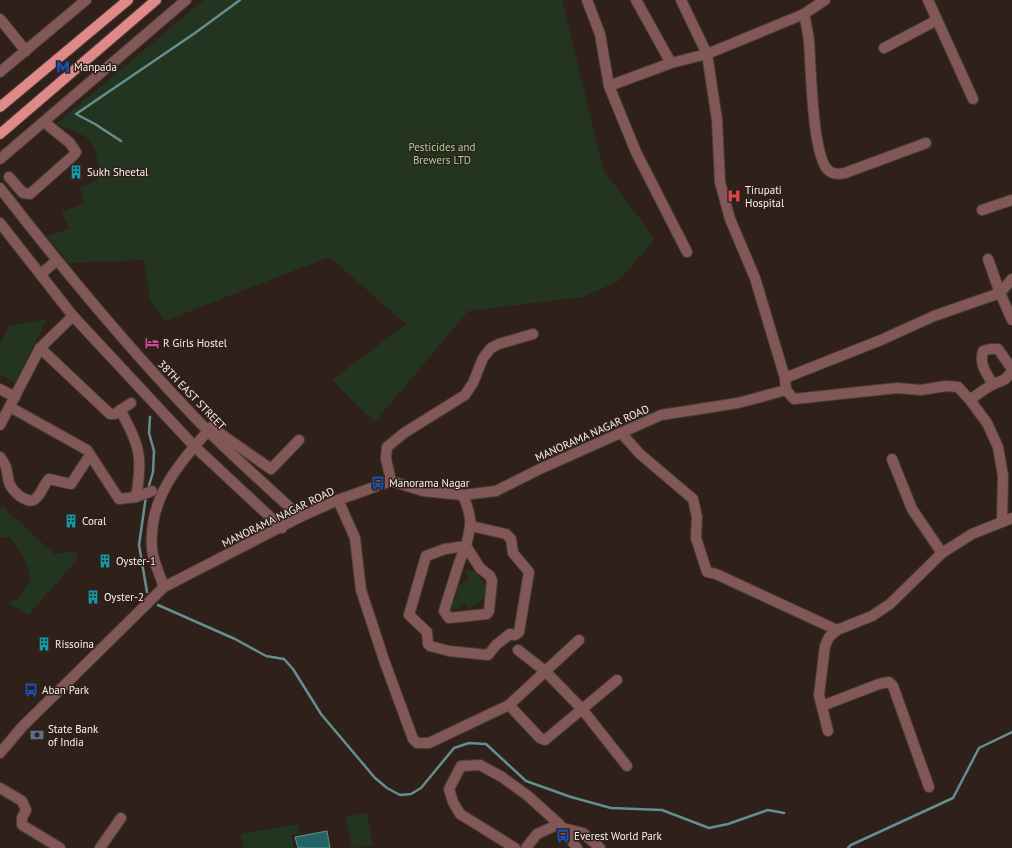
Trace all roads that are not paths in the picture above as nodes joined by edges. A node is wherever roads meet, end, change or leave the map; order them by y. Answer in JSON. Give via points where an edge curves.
{"nodes":[{"id":1,"x":86,"y":0,"type":"edge"},
{"id":2,"x":128,"y":0,"type":"edge"},
{"id":3,"x":156,"y":0,"type":"edge"},
{"id":4,"x":186,"y":0,"type":"edge"},
{"id":5,"x":587,"y":0,"type":"edge"},
{"id":6,"x":636,"y":0,"type":"edge"},
{"id":7,"x":681,"y":0,"type":"edge"},
{"id":8,"x":826,"y":0,"type":"edge"},
{"id":9,"x":928,"y":0,"type":"edge"},
{"id":10,"x":804,"y":14,"type":"junction"},
{"id":11,"x":0,"y":19,"type":"edge"},
{"id":12,"x":937,"y":20,"type":"junction"},
{"id":13,"x":0,"y":30,"type":"edge"},
{"id":14,"x":884,"y":48,"type":"dead end"},
{"id":15,"x":24,"y":53,"type":"junction"},
{"id":16,"x":707,"y":54,"type":"junction"},
{"id":17,"x":671,"y":63,"type":"junction"},
{"id":18,"x":0,"y":72,"type":"edge"},
{"id":19,"x":609,"y":86,"type":"junction"},
{"id":20,"x":973,"y":99,"type":"dead end"},
{"id":21,"x":2,"y":102,"type":"edge"},
{"id":22,"x":44,"y":122,"type":"junction"},
{"id":23,"x":0,"y":134,"type":"edge"},
{"id":24,"x":926,"y":144,"type":"dead end"},
{"id":25,"x":0,"y":159,"type":"edge"},
{"id":26,"x":9,"y":177,"type":"dead end"},
{"id":27,"x":0,"y":188,"type":"edge"},
{"id":28,"x":1012,"y":200,"type":"edge"},
{"id":29,"x":982,"y":210,"type":"dead end"},
{"id":30,"x":0,"y":223,"type":"edge"},
{"id":31,"x":687,"y":252,"type":"dead end"},
{"id":32,"x":988,"y":259,"type":"dead end"},
{"id":33,"x":56,"y":261,"type":"junction"},
{"id":34,"x":41,"y":274,"type":"junction"},
{"id":35,"x":1012,"y":279,"type":"edge"},
{"id":36,"x":1000,"y":293,"type":"junction"},
{"id":37,"x":73,"y":316,"type":"junction"},
{"id":38,"x":1012,"y":320,"type":"edge"},
{"id":39,"x":533,"y":334,"type":"dead end"},
{"id":40,"x":40,"y":348,"type":"junction"},
{"id":41,"x":1012,"y":370,"type":"edge"},
{"id":42,"x":785,"y":378,"type":"junction"},
{"id":43,"x":993,"y":384,"type":"junction"},
{"id":44,"x":0,"y":389,"type":"edge"},
{"id":45,"x":786,"y":390,"type":"junction"},
{"id":46,"x":15,"y":397,"type":"junction"},
{"id":47,"x":970,"y":400,"type":"junction"},
{"id":48,"x":131,"y":403,"type":"dead end"},
{"id":49,"x":10,"y":407,"type":"junction"},
{"id":50,"x":120,"y":410,"type":"junction"},
{"id":51,"x":0,"y":425,"type":"edge"},
{"id":52,"x":210,"y":429,"type":"junction"},
{"id":53,"x":622,"y":434,"type":"junction"},
{"id":54,"x":298,"y":440,"type":"dead end"},
{"id":55,"x":194,"y":446,"type":"junction"},
{"id":56,"x":90,"y":455,"type":"junction"},
{"id":57,"x":0,"y":457,"type":"edge"},
{"id":58,"x":892,"y":459,"type":"dead end"},
{"id":59,"x":1007,"y":474,"type":"edge"},
{"id":60,"x":391,"y":481,"type":"junction"},
{"id":61,"x":152,"y":491,"type":"dead end"},
{"id":62,"x":463,"y":495,"type":"junction"},
{"id":63,"x":136,"y":498,"type":"junction"},
{"id":64,"x":338,"y":500,"type":"junction"},
{"id":65,"x":300,"y":517,"type":"junction"},
{"id":66,"x":1012,"y":518,"type":"edge"},
{"id":67,"x":1002,"y":522,"type":"junction"},
{"id":68,"x":471,"y":526,"type":"junction"},
{"id":69,"x":282,"y":528,"type":"junction"},
{"id":70,"x":466,"y":546,"type":"junction"},
{"id":71,"x":942,"y":553,"type":"junction"},
{"id":72,"x":164,"y":587,"type":"junction"},
{"id":73,"x":837,"y":630,"type":"junction"},
{"id":74,"x":579,"y":640,"type":"dead end"},
{"id":75,"x":518,"y":650,"type":"dead end"},
{"id":76,"x":546,"y":671,"type":"junction"},
{"id":77,"x":617,"y":680,"type":"dead end"},
{"id":78,"x":509,"y":705,"type":"junction"},
{"id":79,"x":822,"y":706,"type":"junction"},
{"id":80,"x":582,"y":709,"type":"junction"},
{"id":81,"x":828,"y":731,"type":"dead end"},
{"id":82,"x":0,"y":753,"type":"edge"},
{"id":83,"x":627,"y":766,"type":"dead end"},
{"id":84,"x":929,"y":787,"type":"dead end"},
{"id":85,"x":0,"y":788,"type":"edge"},
{"id":86,"x":121,"y":818,"type":"dead end"},
{"id":87,"x":561,"y":826,"type":"junction"},
{"id":88,"x":60,"y":848,"type":"edge"},
{"id":89,"x":100,"y":848,"type":"edge"},
{"id":90,"x":515,"y":848,"type":"edge"},
{"id":91,"x":526,"y":848,"type":"edge"},
{"id":92,"x":577,"y":848,"type":"edge"},
{"id":93,"x":600,"y":848,"type":"edge"}],
"edges":[{"from":1,"to":15,"type":"street"},
{"from":2,"to":21,"type":"main road"},
{"from":3,"to":23,"type":"main road"},
{"from":4,"to":22,"type":"street"},
{"from":5,"to":19,"type":"street","via":[[600,34]]},
{"from":6,"to":17,"type":"street"},
{"from":7,"to":16,"type":"street"},
{"from":8,"to":10,"type":"street"},
{"from":9,"to":12,"type":"street"},
{"from":10,"to":16,"type":"street"},
{"from":10,"to":24,"type":"street","via":[[809,39],[820,155],[829,171],[835,174],[845,173]]},
{"from":11,"to":15,"type":"street"},
{"from":12,"to":14,"type":"street"},
{"from":12,"to":20,"type":"street"},
{"from":13,"to":15,"type":"street"},
{"from":15,"to":18,"type":"street"},
{"from":16,"to":17,"type":"street"},
{"from":16,"to":42,"type":"street","via":[[717,120],[720,182],[730,219],[755,278]]},
{"from":17,"to":19,"type":"street"},
{"from":19,"to":31,"type":"street","via":[[636,152]]},
{"from":22,"to":25,"type":"street"},
{"from":22,"to":26,"type":"street","via":[[70,143],[76,152],[74,156],[30,194],[23,193]]},
{"from":27,"to":33,"type":"street","name":"38TH EAST STREET"},
{"from":28,"to":29,"type":"street"},
{"from":30,"to":34,"type":"street"},
{"from":32,"to":36,"type":"street"},
{"from":33,"to":34,"type":"street"},
{"from":33,"to":52,"type":"street","name":"38TH EAST STREET","via":[[130,348]]},
{"from":34,"to":37,"type":"street"},
{"from":35,"to":36,"type":"street"},
{"from":36,"to":38,"type":"street"},
{"from":36,"to":42,"type":"street","via":[[934,316]]},
{"from":37,"to":40,"type":"street"},
{"from":37,"to":55,"type":"street"},
{"from":39,"to":60,"type":"street","via":[[491,348],[482,358],[465,396],[387,447],[386,459]]},
{"from":40,"to":46,"type":"street"},
{"from":40,"to":50,"type":"street","via":[[110,414]]},
{"from":41,"to":43,"type":"street","via":[[1008,378]]},
{"from":41,"to":43,"type":"street","via":[[998,349],[983,352],[980,360]]},
{"from":42,"to":45,"type":"street"},
{"from":43,"to":47,"type":"street"},
{"from":44,"to":46,"type":"street"},
{"from":45,"to":47,"type":"street","via":[[794,398],[897,388],[921,390],[946,386],[958,387]]},
{"from":45,"to":53,"type":"street","name":"MANORAMA NAGAR ROAD","via":[[738,403],[661,415]]},
{"from":46,"to":49,"type":"street"},
{"from":47,"to":59,"type":"street","via":[[987,423]]},
{"from":48,"to":50,"type":"street"},
{"from":49,"to":51,"type":"street"},
{"from":49,"to":56,"type":"street","via":[[87,450]]},
{"from":50,"to":63,"type":"street","via":[[134,435],[139,454],[141,465]]},
{"from":52,"to":54,"type":"street","via":[[270,469]]},
{"from":52,"to":55,"type":"street"},
{"from":52,"to":65,"type":"street","name":"38TH EAST STREET"},
{"from":53,"to":62,"type":"street","name":"MANORAMA NAGAR ROAD","via":[[496,491]]},
{"from":53,"to":73,"type":"street","via":[[640,454],[693,499],[697,517],[696,538],[707,572]]},
{"from":55,"to":69,"type":"street"},
{"from":55,"to":72,"type":"street","via":[[159,497],[152,528],[152,551]]},
{"from":56,"to":57,"type":"street","via":[[71,484],[49,479],[33,501],[28,501],[8,490],[4,485],[4,466]]},
{"from":56,"to":63,"type":"street","via":[[119,499]]},
{"from":58,"to":71,"type":"street","via":[[912,509]]},
{"from":59,"to":67,"type":"street"},
{"from":60,"to":62,"type":"street","name":"MANORAMA NAGAR ROAD","via":[[423,491]]},
{"from":60,"to":64,"type":"street","name":"MANORAMA NAGAR ROAD"},
{"from":61,"to":63,"type":"street"},
{"from":62,"to":68,"type":"street","via":[[470,512]]},
{"from":64,"to":65,"type":"street","name":"MANORAMA NAGAR ROAD"},
{"from":64,"to":78,"type":"street","via":[[355,538],[364,597],[384,660],[415,742],[429,743]]},
{"from":65,"to":69,"type":"street","name":"MANORAMA NAGAR ROAD"},
{"from":66,"to":67,"type":"street"},
{"from":67,"to":71,"type":"street","via":[[972,534]]},
{"from":68,"to":70,"type":"street"},
{"from":68,"to":70,"type":"street","via":[[506,534],[511,539],[513,553],[529,572],[519,632],[515,635],[510,634],[488,654],[449,651],[430,646],[427,632],[409,615],[426,556],[445,549]]},
{"from":69,"to":72,"type":"street","name":"MANORAMA NAGAR ROAD"},
{"from":70,"to":70,"type":"street","via":[[492,581],[489,611],[477,616],[449,618],[444,611]]},
{"from":71,"to":73,"type":"street","via":[[890,604],[872,616]]},
{"from":72,"to":82,"type":"street","name":"MANORAMA NAGAR ROAD","via":[[22,727]]},
{"from":73,"to":79,"type":"street","via":[[829,637],[825,646],[819,695]]},
{"from":74,"to":76,"type":"street"},
{"from":75,"to":76,"type":"street"},
{"from":76,"to":78,"type":"street"},
{"from":76,"to":80,"type":"street"},
{"from":77,"to":80,"type":"street"},
{"from":78,"to":80,"type":"street","via":[[540,738],[545,740]]},
{"from":79,"to":81,"type":"street"},
{"from":79,"to":84,"type":"street","via":[[889,682],[893,686]]},
{"from":80,"to":83,"type":"street"},
{"from":85,"to":88,"type":"street","via":[[22,801],[26,810],[22,825]]},
{"from":86,"to":89,"type":"street"},
{"from":87,"to":90,"type":"street","via":[[502,777],[480,765],[461,766],[449,789],[460,814]]},
{"from":87,"to":91,"type":"street","via":[[537,834]]},
{"from":87,"to":92,"type":"street"},
{"from":87,"to":93,"type":"street","via":[[584,833]]}]}
